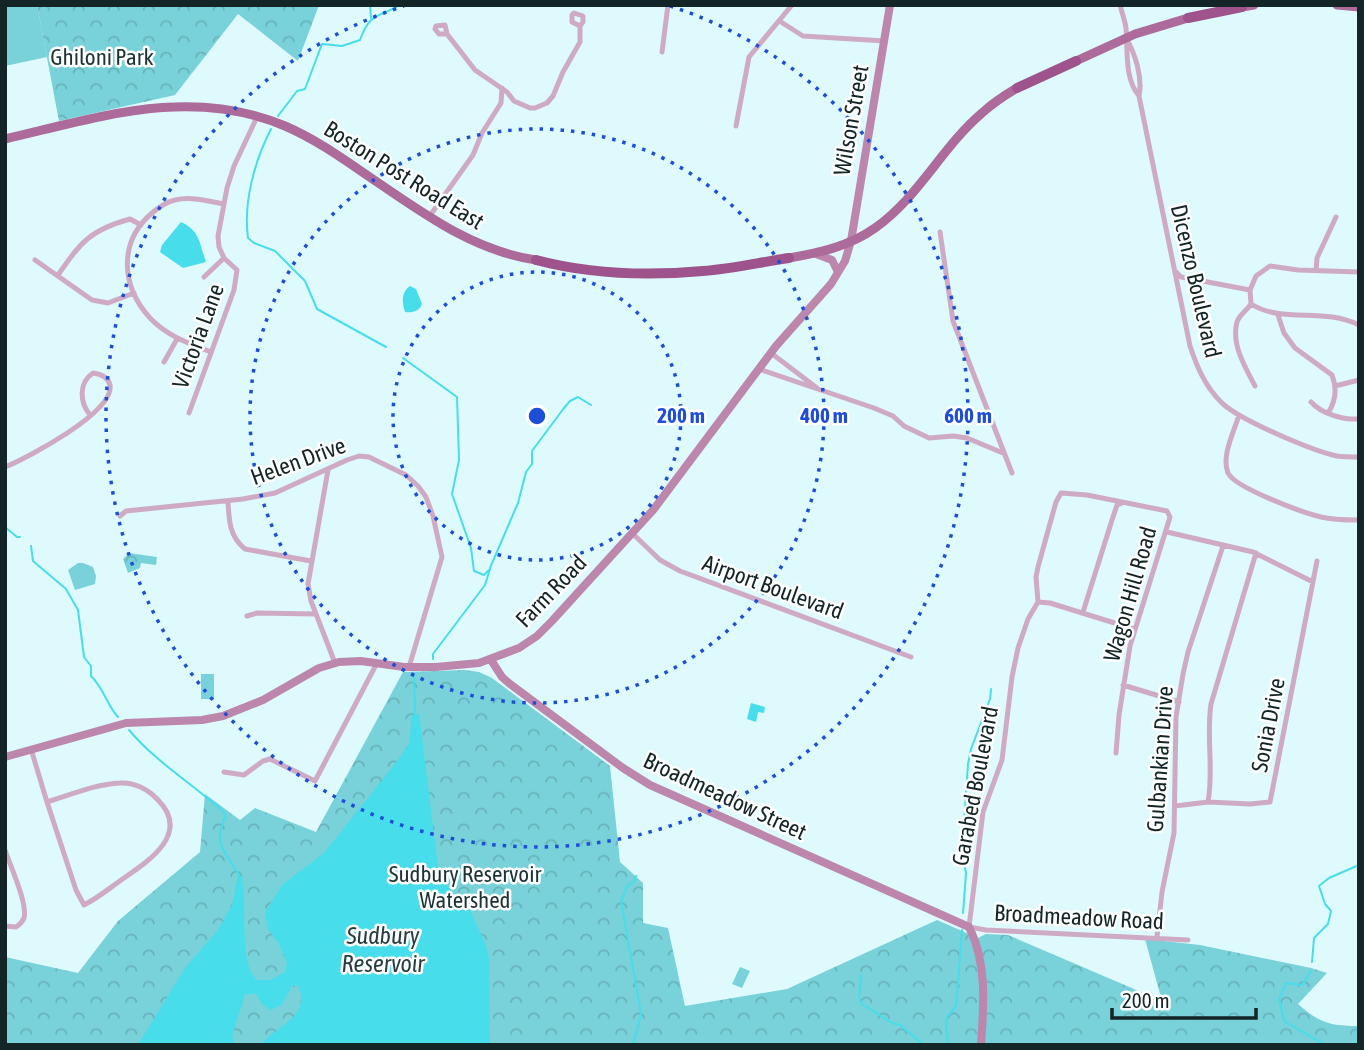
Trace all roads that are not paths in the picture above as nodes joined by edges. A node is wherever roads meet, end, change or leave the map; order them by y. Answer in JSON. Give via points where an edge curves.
{"nodes":[{"id":1,"x":667,"y":5,"type":"edge"},
{"id":2,"x":792,"y":5,"type":"edge"},
{"id":3,"x":890,"y":5,"type":"edge"},
{"id":4,"x":1120,"y":5,"type":"edge"},
{"id":5,"x":1337,"y":5,"type":"edge"},
{"id":6,"x":1248,"y":6,"type":"edge"},
{"id":7,"x":1359,"y":7,"type":"edge"},
{"id":8,"x":1188,"y":18,"type":"joint"},
{"id":9,"x":781,"y":22,"type":"junction"},
{"id":10,"x":580,"y":26,"type":"dead end"},
{"id":11,"x":447,"y":34,"type":"dead end"},
{"id":12,"x":1126,"y":38,"type":"junction"},
{"id":13,"x":885,"y":41,"type":"junction"},
{"id":14,"x":662,"y":52,"type":"dead end"},
{"id":15,"x":1076,"y":61,"type":"joint"},
{"id":16,"x":502,"y":88,"type":"junction"},
{"id":17,"x":1017,"y":88,"type":"joint"},
{"id":18,"x":514,"y":101,"type":"junction"},
{"id":19,"x":501,"y":103,"type":"junction"},
{"id":20,"x":257,"y":117,"type":"junction"},
{"id":21,"x":736,"y":126,"type":"dead end"},
{"id":22,"x":5,"y":139,"type":"edge"},
{"id":23,"x":223,"y":204,"type":"junction"},
{"id":24,"x":429,"y":217,"type":"junction"},
{"id":25,"x":1336,"y":217,"type":"dead end"},
{"id":26,"x":141,"y":225,"type":"junction"},
{"id":27,"x":940,"y":232,"type":"dead end"},
{"id":28,"x":851,"y":241,"type":"junction"},
{"id":29,"x":816,"y":254,"type":"junction"},
{"id":30,"x":224,"y":258,"type":"junction"},
{"id":31,"x":789,"y":258,"type":"joint"},
{"id":32,"x":35,"y":260,"type":"dead end"},
{"id":33,"x":536,"y":260,"type":"joint"},
{"id":34,"x":1175,"y":271,"type":"junction"},
{"id":35,"x":1316,"y":271,"type":"junction"},
{"id":36,"x":838,"y":272,"type":"junction"},
{"id":37,"x":1359,"y":272,"type":"edge"},
{"id":38,"x":58,"y":275,"type":"junction"},
{"id":39,"x":204,"y":277,"type":"dead end"},
{"id":40,"x":1250,"y":290,"type":"junction"},
{"id":41,"x":134,"y":293,"type":"junction"},
{"id":42,"x":1251,"y":304,"type":"junction"},
{"id":43,"x":1278,"y":315,"type":"junction"},
{"id":44,"x":1359,"y":325,"type":"edge"},
{"id":45,"x":177,"y":339,"type":"junction"},
{"id":46,"x":211,"y":352,"type":"junction"},
{"id":47,"x":771,"y":353,"type":"junction"},
{"id":48,"x":164,"y":362,"type":"dead end"},
{"id":49,"x":759,"y":369,"type":"junction"},
{"id":50,"x":1359,"y":380,"type":"edge"},
{"id":51,"x":1255,"y":386,"type":"dead end"},
{"id":52,"x":1335,"y":386,"type":"junction"},
{"id":53,"x":819,"y":390,"type":"junction"},
{"id":54,"x":1311,"y":402,"type":"dead end"},
{"id":55,"x":189,"y":413,"type":"dead end"},
{"id":56,"x":1328,"y":413,"type":"junction"},
{"id":57,"x":90,"y":415,"type":"junction"},
{"id":58,"x":1239,"y":415,"type":"junction"},
{"id":59,"x":1359,"y":419,"type":"edge"},
{"id":60,"x":1003,"y":453,"type":"junction"},
{"id":61,"x":1359,"y":457,"type":"edge"},
{"id":62,"x":5,"y":467,"type":"edge"},
{"id":63,"x":328,"y":469,"type":"junction"},
{"id":64,"x":1012,"y":473,"type":"dead end"},
{"id":65,"x":1061,"y":493,"type":"joint"},
{"id":66,"x":228,"y":500,"type":"junction"},
{"id":67,"x":1122,"y":503,"type":"junction"},
{"id":68,"x":120,"y":516,"type":"dead end"},
{"id":69,"x":1359,"y":520,"type":"edge"},
{"id":70,"x":1167,"y":532,"type":"junction"},
{"id":71,"x":632,"y":533,"type":"junction"},
{"id":72,"x":1223,"y":545,"type":"junction"},
{"id":73,"x":1256,"y":553,"type":"junction"},
{"id":74,"x":311,"y":561,"type":"junction"},
{"id":75,"x":1317,"y":561,"type":"dead end"},
{"id":76,"x":1313,"y":582,"type":"junction"},
{"id":77,"x":1038,"y":602,"type":"junction"},
{"id":78,"x":1083,"y":612,"type":"junction"},
{"id":79,"x":316,"y":614,"type":"junction"},
{"id":80,"x":247,"y":616,"type":"dead end"},
{"id":81,"x":1134,"y":629,"type":"junction"},
{"id":82,"x":911,"y":657,"type":"dead end"},
{"id":83,"x":491,"y":660,"type":"junction"},
{"id":84,"x":335,"y":663,"type":"junction"},
{"id":85,"x":377,"y":663,"type":"junction"},
{"id":86,"x":409,"y":667,"type":"junction"},
{"id":87,"x":1123,"y":685,"type":"junction"},
{"id":88,"x":1178,"y":702,"type":"junction"},
{"id":89,"x":31,"y":749,"type":"junction"},
{"id":90,"x":1116,"y":753,"type":"dead end"},
{"id":91,"x":5,"y":757,"type":"edge"},
{"id":92,"x":224,"y":772,"type":"dead end"},
{"id":93,"x":47,"y":802,"type":"junction"},
{"id":94,"x":1208,"y":802,"type":"junction"},
{"id":95,"x":1175,"y":806,"type":"junction"},
{"id":96,"x":5,"y":850,"type":"edge"},
{"id":97,"x":5,"y":926,"type":"edge"},
{"id":98,"x":969,"y":927,"type":"junction"},
{"id":99,"x":1157,"y":937,"type":"junction"},
{"id":100,"x":1188,"y":940,"type":"dead end"},
{"id":101,"x":981,"y":1045,"type":"edge"}],
"edges":[{"from":1,"to":14,"type":"street"},
{"from":2,"to":9,"type":"street"},
{"from":3,"to":13,"type":"street","name":"Wilson Street"},
{"from":4,"to":12,"type":"street","name":"Dicenzo Boulevard"},
{"from":5,"to":7,"type":"main road"},
{"from":6,"to":8,"type":"highway","name":"Boston Post Road East"},
{"from":8,"to":12,"type":"main road","name":"Boston Post Road East"},
{"from":9,"to":13,"type":"street","via":[[803,36]]},
{"from":9,"to":21,"type":"street","via":[[749,57]]},
{"from":10,"to":18,"type":"street","via":[[580,42],[547,103],[530,108]]},
{"from":11,"to":16,"type":"street","via":[[475,69]]},
{"from":12,"to":15,"type":"main road","name":"Boston Post Road East"},
{"from":12,"to":34,"type":"street","name":"Dicenzo Boulevard","via":[[1141,86],[1139,96]]},
{"from":13,"to":28,"type":"street","name":"Wilson Street"},
{"from":15,"to":17,"type":"highway","name":"Boston Post Road East"},
{"from":16,"to":18,"type":"street"},
{"from":16,"to":19,"type":"street"},
{"from":17,"to":28,"type":"main road","name":"Boston Post Road East","via":[[981,113],[892,215]]},
{"from":18,"to":19,"type":"street"},
{"from":19,"to":24,"type":"street","via":[[473,155]]},
{"from":20,"to":22,"type":"main road","name":"Boston Post Road East","via":[[171,105]]},
{"from":20,"to":23,"type":"street","name":"Victoria Lane","via":[[234,166]]},
{"from":20,"to":24,"type":"main road","name":"Boston Post Road East","via":[[329,150]]},
{"from":23,"to":26,"type":"street","via":[[175,200],[163,204]]},
{"from":23,"to":30,"type":"street","name":"Victoria Lane","via":[[218,236]]},
{"from":24,"to":33,"type":"main road","name":"Boston Post Road East","via":[[481,246]]},
{"from":25,"to":35,"type":"street","via":[[1317,258]]},
{"from":26,"to":38,"type":"street","via":[[131,219],[98,230]]},
{"from":26,"to":41,"type":"street","via":[[133,234],[127,260]]},
{"from":27,"to":60,"type":"street","via":[[953,321]]},
{"from":28,"to":29,"type":"main road","name":"Boston Post Road East"},
{"from":28,"to":36,"type":"street","name":"Farm Road"},
{"from":29,"to":31,"type":"main road","name":"Boston Post Road East"},
{"from":29,"to":36,"type":"street","via":[[832,260]]},
{"from":30,"to":39,"type":"street"},
{"from":30,"to":46,"type":"street","name":"Victoria Lane","via":[[237,270],[237,276]]},
{"from":31,"to":33,"type":"highway","name":"Boston Post Road East","via":[[661,273],[596,270]]},
{"from":32,"to":38,"type":"street"},
{"from":34,"to":40,"type":"street","via":[[1181,277]]},
{"from":34,"to":58,"type":"street","name":"Dicenzo Boulevard","via":[[1197,367],[1215,395]]},
{"from":35,"to":37,"type":"street"},
{"from":35,"to":40,"type":"street","via":[[1270,266],[1256,276]]},
{"from":36,"to":47,"type":"street","name":"Farm Road"},
{"from":38,"to":41,"type":"street","via":[[99,302],[117,301]]},
{"from":40,"to":42,"type":"street"},
{"from":41,"to":45,"type":"street","via":[[149,317]]},
{"from":42,"to":43,"type":"street"},
{"from":42,"to":51,"type":"street","via":[[1237,320],[1237,346]]},
{"from":43,"to":44,"type":"street","via":[[1317,314]]},
{"from":43,"to":52,"type":"street","via":[[1288,339],[1328,371]]},
{"from":45,"to":46,"type":"street"},
{"from":45,"to":48,"type":"street"},
{"from":46,"to":55,"type":"street","name":"Victoria Lane"},
{"from":47,"to":49,"type":"street","name":"Farm Road"},
{"from":47,"to":53,"type":"street"},
{"from":49,"to":53,"type":"street"},
{"from":49,"to":71,"type":"street","name":"Farm Road"},
{"from":50,"to":52,"type":"street"},
{"from":52,"to":56,"type":"street","via":[[1335,400]]},
{"from":53,"to":60,"type":"street","via":[[893,416],[929,438],[957,437]]},
{"from":54,"to":56,"type":"street"},
{"from":56,"to":59,"type":"street"},
{"from":57,"to":57,"type":"street","via":[[109,395],[110,386],[106,378],[93,373],[83,387],[83,408]]},
{"from":57,"to":62,"type":"street","via":[[61,438]]},
{"from":58,"to":61,"type":"street","name":"Dicenzo Boulevard","via":[[1320,451]]},
{"from":58,"to":69,"type":"street","via":[[1226,460],[1228,474],[1237,484],[1310,514]]},
{"from":60,"to":64,"type":"street"},
{"from":63,"to":66,"type":"street","name":"Helen Drive","via":[[275,493]]},
{"from":63,"to":74,"type":"street"},
{"from":63,"to":86,"type":"street","name":"Helen Drive","via":[[359,456],[369,457],[405,475],[426,497],[442,557]]},
{"from":65,"to":67,"type":"street","name":"Wagon Hill Road"},
{"from":65,"to":77,"type":"street","name":"Garabed Boulevard","via":[[1038,567]]},
{"from":66,"to":68,"type":"street","name":"Helen Drive","via":[[126,511]]},
{"from":66,"to":74,"type":"street","via":[[237,543]]},
{"from":67,"to":70,"type":"street","name":"Wagon Hill Road","via":[[1167,511]]},
{"from":67,"to":78,"type":"street","via":[[1117,505]]},
{"from":70,"to":72,"type":"street"},
{"from":70,"to":81,"type":"street","name":"Wagon Hill Road"},
{"from":71,"to":82,"type":"street","name":"Airport Boulevard","via":[[680,571]]},
{"from":71,"to":83,"type":"street","name":"Farm Road","via":[[537,636]]},
{"from":72,"to":73,"type":"street"},
{"from":72,"to":88,"type":"street","name":"Gulbankian Drive","via":[[1188,652]]},
{"from":73,"to":76,"type":"street"},
{"from":73,"to":94,"type":"street","via":[[1211,704]]},
{"from":74,"to":79,"type":"street","via":[[308,584]]},
{"from":75,"to":76,"type":"street","name":"Sonia Drive"},
{"from":76,"to":94,"type":"street","name":"Sonia Drive","via":[[1270,802]]},
{"from":77,"to":78,"type":"street"},
{"from":77,"to":98,"type":"street","name":"Garabed Boulevard","via":[[1018,648],[1002,760],[983,812]]},
{"from":78,"to":81,"type":"street"},
{"from":79,"to":80,"type":"street"},
{"from":79,"to":84,"type":"street"},
{"from":81,"to":87,"type":"street","name":"Wagon Hill Road"},
{"from":83,"to":86,"type":"street","name":"Farm Road"},
{"from":83,"to":98,"type":"street","name":"Broadmeadow Street","via":[[510,684],[650,785]]},
{"from":84,"to":85,"type":"street","name":"Farm Road"},
{"from":84,"to":89,"type":"street","name":"Farm Road","via":[[223,716],[126,723]]},
{"from":85,"to":86,"type":"street","name":"Farm Road"},
{"from":85,"to":92,"type":"street","via":[[314,780],[270,759],[244,775]]},
{"from":87,"to":88,"type":"street"},
{"from":87,"to":90,"type":"street","name":"Wagon Hill Road"},
{"from":88,"to":95,"type":"street","name":"Gulbankian Drive"},
{"from":89,"to":91,"type":"street","name":"Farm Road"},
{"from":89,"to":93,"type":"street"},
{"from":93,"to":93,"type":"street","via":[[108,785],[134,784],[166,810],[166,842],[142,866],[84,905]]},
{"from":94,"to":95,"type":"street","name":"Sonia Drive"},
{"from":95,"to":99,"type":"street","name":"Gulbankian Drive"},
{"from":96,"to":97,"type":"street","via":[[25,916],[16,926]]},
{"from":98,"to":99,"type":"street","name":"Broadmeadow Road"},
{"from":98,"to":101,"type":"street","via":[[981,962]]},
{"from":99,"to":100,"type":"street","name":"Broadmeadow Road"}]}
